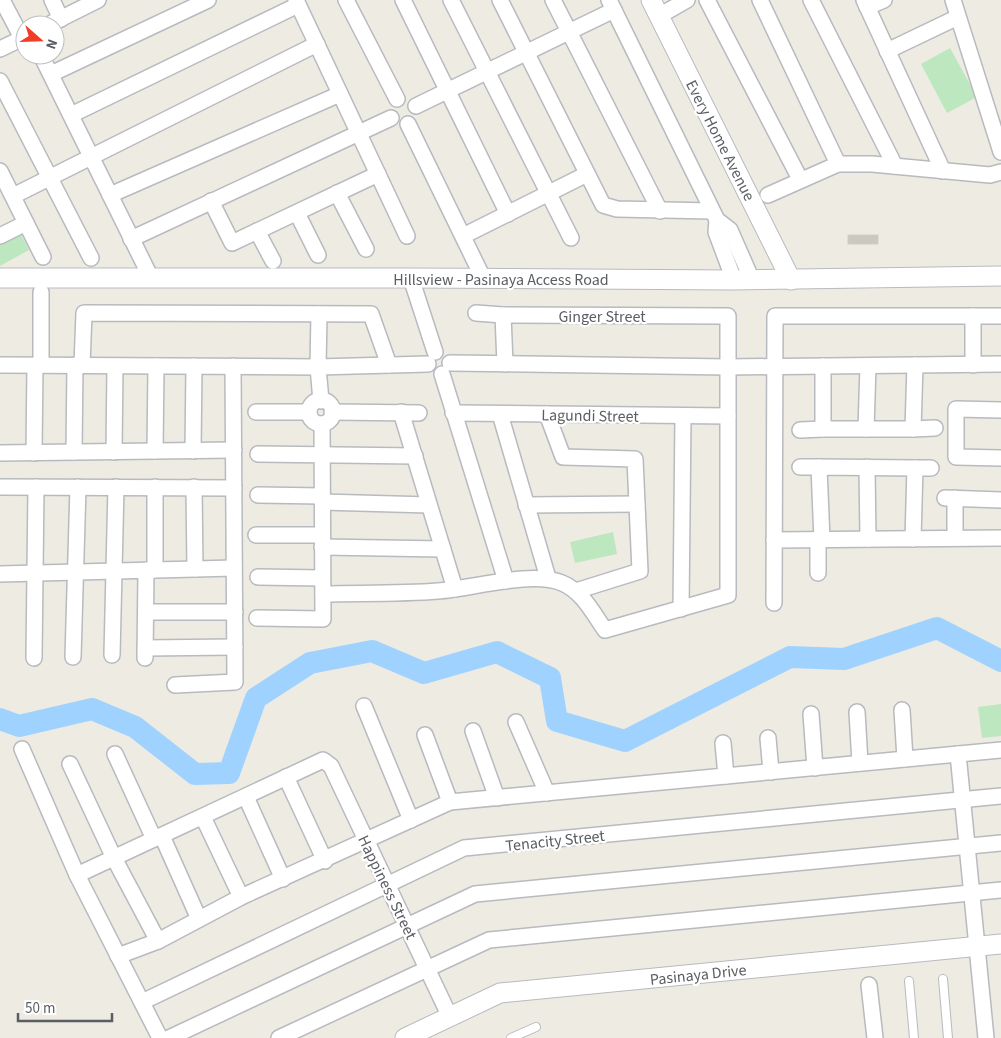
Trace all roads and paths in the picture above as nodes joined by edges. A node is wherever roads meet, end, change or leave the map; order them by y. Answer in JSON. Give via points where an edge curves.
{"nodes":[{"id":1,"x":2,"y":0,"type":"edge"},
{"id":2,"x":52,"y":0,"type":"edge"},
{"id":3,"x":98,"y":0,"type":"edge"},
{"id":4,"x":208,"y":0,"type":"edge"},
{"id":5,"x":346,"y":0,"type":"edge"},
{"id":6,"x":403,"y":0,"type":"edge"},
{"id":7,"x":451,"y":0,"type":"edge"},
{"id":8,"x":500,"y":0,"type":"edge"},
{"id":9,"x":553,"y":0,"type":"edge"},
{"id":10,"x":687,"y":0,"type":"edge"},
{"id":11,"x":707,"y":0,"type":"edge"},
{"id":12,"x":760,"y":0,"type":"edge"},
{"id":13,"x":811,"y":0,"type":"edge"},
{"id":14,"x":884,"y":0,"type":"edge"},
{"id":15,"x":953,"y":0,"type":"edge"},
{"id":16,"x":297,"y":2,"type":"edge"},
{"id":17,"x":866,"y":3,"type":"edge"},
{"id":18,"x":611,"y":5,"type":"edge"},
{"id":19,"x":655,"y":8,"type":"edge"},
{"id":20,"x":54,"y":15,"type":"edge"},
{"id":21,"x":65,"y":17,"type":"edge"},
{"id":22,"x":958,"y":17,"type":"junction"},
{"id":23,"x":15,"y":23,"type":"edge"},
{"id":24,"x":569,"y":32,"type":"junction"},
{"id":25,"x":15,"y":41,"type":"edge"},
{"id":26,"x":317,"y":44,"type":"junction"},
{"id":27,"x":0,"y":49,"type":"edge"},
{"id":28,"x":887,"y":51,"type":"junction"},
{"id":29,"x":526,"y":52,"type":"junction"},
{"id":30,"x":47,"y":65,"type":"edge"},
{"id":31,"x":487,"y":71,"type":"junction"},
{"id":32,"x":51,"y":74,"type":"junction"},
{"id":33,"x":0,"y":81,"type":"edge"},
{"id":34,"x":449,"y":90,"type":"junction"},
{"id":35,"x":340,"y":94,"type":"junction"},
{"id":36,"x":397,"y":99,"type":"junction"},
{"id":37,"x":416,"y":106,"type":"junction"},
{"id":38,"x":71,"y":115,"type":"junction"},
{"id":39,"x":391,"y":118,"type":"junction"},
{"id":40,"x":408,"y":124,"type":"junction"},
{"id":41,"x":358,"y":133,"type":"junction"},
{"id":42,"x":1001,"y":152,"type":"edge"},
{"id":43,"x":91,"y":157,"type":"junction"},
{"id":44,"x":838,"y":164,"type":"junction"},
{"id":45,"x":895,"y":166,"type":"junction"},
{"id":46,"x":0,"y":171,"type":"edge"},
{"id":47,"x":943,"y":171,"type":"junction"},
{"id":48,"x":1001,"y":172,"type":"edge"},
{"id":49,"x":378,"y":174,"type":"junction"},
{"id":50,"x":586,"y":174,"type":"junction"},
{"id":51,"x":50,"y":177,"type":"junction"},
{"id":52,"x":800,"y":179,"type":"junction"},
{"id":53,"x":7,"y":191,"type":"edge"},
{"id":54,"x":337,"y":193,"type":"junction"},
{"id":55,"x":548,"y":193,"type":"junction"},
{"id":56,"x":110,"y":194,"type":"junction"},
{"id":57,"x":768,"y":195,"type":"dead end"},
{"id":58,"x":211,"y":201,"type":"junction"},
{"id":59,"x":660,"y":211,"type":"junction"},
{"id":60,"x":297,"y":213,"type":"junction"},
{"id":61,"x":508,"y":214,"type":"junction"},
{"id":62,"x":714,"y":215,"type":"junction"},
{"id":63,"x":26,"y":223,"type":"junction"},
{"id":64,"x":257,"y":232,"type":"junction"},
{"id":65,"x":0,"y":236,"type":"edge"},
{"id":66,"x":407,"y":236,"type":"dead end"},
{"id":67,"x":463,"y":236,"type":"junction"},
{"id":68,"x":571,"y":238,"type":"dead end"},
{"id":69,"x":131,"y":239,"type":"junction"},
{"id":70,"x":366,"y":249,"type":"dead end"},
{"id":71,"x":318,"y":255,"type":"dead end"},
{"id":72,"x":43,"y":257,"type":"dead end"},
{"id":73,"x":91,"y":258,"type":"dead end"},
{"id":74,"x":273,"y":260,"type":"dead end"},
{"id":75,"x":1001,"y":276,"type":"edge"},
{"id":76,"x":0,"y":278,"type":"edge"},
{"id":77,"x":151,"y":278,"type":"junction"},
{"id":78,"x":417,"y":278,"type":"junction"},
{"id":79,"x":483,"y":278,"type":"junction"},
{"id":80,"x":743,"y":280,"type":"junction"},
{"id":81,"x":791,"y":280,"type":"junction"},
{"id":82,"x":41,"y":292,"type":"dead end"},
{"id":83,"x":476,"y":313,"type":"dead end"},
{"id":84,"x":319,"y":314,"type":"junction"},
{"id":85,"x":503,"y":315,"type":"junction"},
{"id":86,"x":973,"y":316,"type":"junction"},
{"id":87,"x":1001,"y":316,"type":"edge"},
{"id":88,"x":440,"y":361,"type":"junction"},
{"id":89,"x":505,"y":364,"type":"junction"},
{"id":90,"x":973,"y":364,"type":"junction"},
{"id":91,"x":1001,"y":364,"type":"edge"},
{"id":92,"x":0,"y":365,"type":"edge"},
{"id":93,"x":38,"y":365,"type":"junction"},
{"id":94,"x":78,"y":365,"type":"junction"},
{"id":95,"x":388,"y":365,"type":"junction"},
{"id":96,"x":915,"y":365,"type":"junction"},
{"id":97,"x":115,"y":366,"type":"junction"},
{"id":98,"x":156,"y":366,"type":"junction"},
{"id":99,"x":194,"y":366,"type":"junction"},
{"id":100,"x":233,"y":366,"type":"junction"},
{"id":101,"x":728,"y":366,"type":"junction"},
{"id":102,"x":775,"y":366,"type":"junction"},
{"id":103,"x":823,"y":366,"type":"junction"},
{"id":104,"x":868,"y":366,"type":"junction"},
{"id":105,"x":318,"y":367,"type":"junction"},
{"id":106,"x":321,"y":401,"type":"junction"},
{"id":107,"x":1001,"y":410,"type":"edge"},
{"id":108,"x":256,"y":412,"type":"dead end"},
{"id":109,"x":309,"y":412,"type":"junction"},
{"id":110,"x":332,"y":412,"type":"junction"},
{"id":111,"x":401,"y":412,"type":"junction"},
{"id":112,"x":419,"y":413,"type":"dead end"},
{"id":113,"x":453,"y":413,"type":"junction"},
{"id":114,"x":500,"y":414,"type":"junction"},
{"id":115,"x":547,"y":414,"type":"junction"},
{"id":116,"x":683,"y":416,"type":"junction"},
{"id":117,"x":728,"y":416,"type":"junction"},
{"id":118,"x":322,"y":424,"type":"junction"},
{"id":119,"x":935,"y":428,"type":"dead end"},
{"id":120,"x":823,"y":429,"type":"junction"},
{"id":121,"x":866,"y":429,"type":"junction"},
{"id":122,"x":913,"y":429,"type":"junction"},
{"id":123,"x":800,"y":430,"type":"dead end"},
{"id":124,"x":234,"y":450,"type":"junction"},
{"id":125,"x":155,"y":451,"type":"junction"},
{"id":126,"x":194,"y":451,"type":"junction"},
{"id":127,"x":74,"y":452,"type":"junction"},
{"id":128,"x":114,"y":452,"type":"junction"},
{"id":129,"x":34,"y":453,"type":"junction"},
{"id":130,"x":0,"y":454,"type":"edge"},
{"id":131,"x":258,"y":454,"type":"dead end"},
{"id":132,"x":322,"y":455,"type":"junction"},
{"id":133,"x":415,"y":456,"type":"junction"},
{"id":134,"x":1001,"y":458,"type":"edge"},
{"id":135,"x":800,"y":467,"type":"dead end"},
{"id":136,"x":819,"y":467,"type":"junction"},
{"id":137,"x":867,"y":468,"type":"junction"},
{"id":138,"x":914,"y":468,"type":"junction"},
{"id":139,"x":931,"y":468,"type":"dead end"},
{"id":140,"x":0,"y":487,"type":"edge"},
{"id":141,"x":36,"y":487,"type":"junction"},
{"id":142,"x":78,"y":487,"type":"junction"},
{"id":143,"x":116,"y":487,"type":"junction"},
{"id":144,"x":155,"y":487,"type":"junction"},
{"id":145,"x":194,"y":487,"type":"junction"},
{"id":146,"x":234,"y":488,"type":"junction"},
{"id":147,"x":258,"y":495,"type":"dead end"},
{"id":148,"x":322,"y":499,"type":"junction"},
{"id":149,"x":1001,"y":500,"type":"edge"},
{"id":150,"x":637,"y":504,"type":"junction"},
{"id":151,"x":429,"y":505,"type":"junction"},
{"id":152,"x":526,"y":505,"type":"junction"},
{"id":153,"x":256,"y":535,"type":"dead end"},
{"id":154,"x":955,"y":538,"type":"junction"},
{"id":155,"x":1001,"y":538,"type":"edge"},
{"id":156,"x":868,"y":539,"type":"junction"},
{"id":157,"x":913,"y":539,"type":"junction"},
{"id":158,"x":774,"y":540,"type":"junction"},
{"id":159,"x":820,"y":540,"type":"junction"},
{"id":160,"x":322,"y":541,"type":"junction"},
{"id":161,"x":443,"y":549,"type":"junction"},
{"id":162,"x":234,"y":568,"type":"junction"},
{"id":163,"x":195,"y":569,"type":"junction"},
{"id":164,"x":151,"y":570,"type":"junction"},
{"id":165,"x":114,"y":571,"type":"junction"},
{"id":166,"x":75,"y":572,"type":"junction"},
{"id":167,"x":35,"y":573,"type":"junction"},
{"id":168,"x":818,"y":573,"type":"dead end"},
{"id":169,"x":0,"y":574,"type":"edge"},
{"id":170,"x":258,"y":577,"type":"dead end"},
{"id":171,"x":322,"y":578,"type":"junction"},
{"id":172,"x":548,"y":578,"type":"junction"},
{"id":173,"x":506,"y":581,"type":"junction"},
{"id":174,"x":455,"y":589,"type":"junction"},
{"id":175,"x":576,"y":591,"type":"junction"},
{"id":176,"x":323,"y":594,"type":"junction"},
{"id":177,"x":774,"y":603,"type":"dead end"},
{"id":178,"x":681,"y":609,"type":"junction"},
{"id":179,"x":146,"y":612,"type":"junction"},
{"id":180,"x":235,"y":612,"type":"junction"},
{"id":181,"x":257,"y":618,"type":"dead end"},
{"id":182,"x":235,"y":647,"type":"junction"},
{"id":183,"x":112,"y":655,"type":"dead end"},
{"id":184,"x":73,"y":657,"type":"dead end"},
{"id":185,"x":34,"y":658,"type":"dead end"},
{"id":186,"x":175,"y":685,"type":"dead end"},
{"id":187,"x":364,"y":706,"type":"dead end"},
{"id":188,"x":902,"y":710,"type":"dead end"},
{"id":189,"x":857,"y":712,"type":"dead end"},
{"id":190,"x":810,"y":714,"type":"dead end"},
{"id":191,"x":516,"y":722,"type":"dead end"},
{"id":192,"x":473,"y":731,"type":"dead end"},
{"id":193,"x":425,"y":735,"type":"dead end"},
{"id":194,"x":768,"y":738,"type":"dead end"},
{"id":195,"x":723,"y":743,"type":"dead end"},
{"id":196,"x":22,"y":748,"type":"dead end"},
{"id":197,"x":1001,"y":750,"type":"edge"},
{"id":198,"x":115,"y":754,"type":"dead end"},
{"id":199,"x":958,"y":754,"type":"junction"},
{"id":200,"x":905,"y":759,"type":"junction"},
{"id":201,"x":70,"y":764,"type":"dead end"},
{"id":202,"x":860,"y":764,"type":"junction"},
{"id":203,"x":815,"y":768,"type":"junction"},
{"id":204,"x":771,"y":772,"type":"junction"},
{"id":205,"x":726,"y":776,"type":"junction"},
{"id":206,"x":286,"y":777,"type":"junction"},
{"id":207,"x":547,"y":793,"type":"junction"},
{"id":208,"x":1001,"y":796,"type":"edge"},
{"id":209,"x":246,"y":797,"type":"junction"},
{"id":210,"x":497,"y":798,"type":"junction"},
{"id":211,"x":963,"y":800,"type":"junction"},
{"id":212,"x":450,"y":802,"type":"junction"},
{"id":213,"x":204,"y":817,"type":"junction"},
{"id":214,"x":411,"y":820,"type":"junction"},
{"id":215,"x":158,"y":838,"type":"junction"},
{"id":216,"x":366,"y":842,"type":"junction"},
{"id":217,"x":1001,"y":843,"type":"edge"},
{"id":218,"x":967,"y":846,"type":"junction"},
{"id":219,"x":114,"y":858,"type":"junction"},
{"id":220,"x":325,"y":861,"type":"junction"},
{"id":221,"x":77,"y":875,"type":"junction"},
{"id":222,"x":283,"y":879,"type":"junction"},
{"id":223,"x":386,"y":884,"type":"junction"},
{"id":224,"x":1001,"y":890,"type":"edge"},
{"id":225,"x":972,"y":893,"type":"junction"},
{"id":226,"x":241,"y":897,"type":"junction"},
{"id":227,"x":199,"y":919,"type":"junction"},
{"id":228,"x":407,"y":927,"type":"junction"},
{"id":229,"x":158,"y":940,"type":"junction"},
{"id":230,"x":1001,"y":944,"type":"edge"},
{"id":231,"x":977,"y":947,"type":"junction"},
{"id":232,"x":118,"y":956,"type":"junction"},
{"id":233,"x":427,"y":968,"type":"junction"},
{"id":234,"x":943,"y":978,"type":"dead end"},
{"id":235,"x":909,"y":981,"type":"dead end"},
{"id":236,"x":869,"y":985,"type":"dead end"},
{"id":237,"x":142,"y":1002,"type":"junction"},
{"id":238,"x":450,"y":1017,"type":"junction"},
{"id":239,"x":536,"y":1027,"type":"dead end"},
{"id":240,"x":414,"y":1036,"type":"edge"},
{"id":241,"x":160,"y":1038,"type":"edge"},
{"id":242,"x":169,"y":1038,"type":"edge"},
{"id":243,"x":279,"y":1038,"type":"edge"},
{"id":244,"x":511,"y":1038,"type":"edge"},
{"id":245,"x":875,"y":1038,"type":"edge"},
{"id":246,"x":914,"y":1038,"type":"edge"},
{"id":247,"x":948,"y":1038,"type":"edge"},
{"id":248,"x":986,"y":1038,"type":"edge"}],
"edges":[{"from":1,"to":23,"type":"street"},
{"from":2,"to":20,"type":"street"},
{"from":3,"to":21,"type":"street"},
{"from":4,"to":32,"type":"street"},
{"from":5,"to":36,"type":"street"},
{"from":6,"to":34,"type":"street"},
{"from":7,"to":31,"type":"street"},
{"from":8,"to":29,"type":"street"},
{"from":9,"to":24,"type":"street"},
{"from":10,"to":19,"type":"street"},
{"from":11,"to":52,"type":"street"},
{"from":12,"to":44,"type":"street"},
{"from":13,"to":45,"type":"street"},
{"from":14,"to":17,"type":"street"},
{"from":15,"to":22,"type":"street"},
{"from":16,"to":26,"type":"street"},
{"from":16,"to":38,"type":"street"},
{"from":17,"to":28,"type":"street"},
{"from":18,"to":24,"type":"street"},
{"from":18,"to":62,"type":"street"},
{"from":19,"to":81,"type":"street","name":"Every Home Avenue"},
{"from":22,"to":28,"type":"street"},
{"from":22,"to":42,"type":"street"},
{"from":24,"to":29,"type":"street"},
{"from":24,"to":59,"type":"street"},
{"from":25,"to":27,"type":"street"},
{"from":26,"to":35,"type":"street"},
{"from":26,"to":43,"type":"street"},
{"from":28,"to":47,"type":"street"},
{"from":29,"to":31,"type":"street"},
{"from":29,"to":50,"type":"street"},
{"from":30,"to":32,"type":"street"},
{"from":31,"to":34,"type":"street"},
{"from":31,"to":55,"type":"street"},
{"from":32,"to":38,"type":"street"},
{"from":33,"to":51,"type":"street"},
{"from":34,"to":37,"type":"street"},
{"from":34,"to":61,"type":"street"},
{"from":35,"to":41,"type":"street"},
{"from":35,"to":56,"type":"street"},
{"from":36,"to":37,"type":"street","via":[[408,99]]},
{"from":36,"to":39,"type":"street","via":[[390,107]]},
{"from":37,"to":40,"type":"street","via":[[416,114]]},
{"from":38,"to":43,"type":"street"},
{"from":39,"to":40,"type":"street","via":[[400,125]]},
{"from":39,"to":41,"type":"street"},
{"from":40,"to":67,"type":"street"},
{"from":41,"to":49,"type":"street"},
{"from":41,"to":58,"type":"street"},
{"from":43,"to":51,"type":"street"},
{"from":43,"to":56,"type":"street"},
{"from":44,"to":45,"type":"street"},
{"from":44,"to":52,"type":"street"},
{"from":45,"to":47,"type":"street"},
{"from":46,"to":53,"type":"street"},
{"from":47,"to":48,"type":"street","via":[[990,175]]},
{"from":49,"to":54,"type":"street"},
{"from":49,"to":66,"type":"street"},
{"from":50,"to":55,"type":"street"},
{"from":50,"to":59,"type":"street","via":[[606,207]]},
{"from":51,"to":53,"type":"street"},
{"from":51,"to":73,"type":"street"},
{"from":52,"to":57,"type":"street"},
{"from":53,"to":63,"type":"street"},
{"from":54,"to":60,"type":"street"},
{"from":54,"to":70,"type":"street"},
{"from":55,"to":61,"type":"street"},
{"from":55,"to":68,"type":"street"},
{"from":56,"to":69,"type":"street"},
{"from":58,"to":64,"type":"street","via":[[232,243]]},
{"from":58,"to":69,"type":"street"},
{"from":59,"to":62,"type":"street"},
{"from":60,"to":64,"type":"street"},
{"from":60,"to":71,"type":"street"},
{"from":61,"to":67,"type":"street"},
{"from":62,"to":80,"type":"street","via":[[716,232]]},
{"from":63,"to":65,"type":"street"},
{"from":63,"to":72,"type":"street"},
{"from":64,"to":74,"type":"street"},
{"from":67,"to":79,"type":"street"},
{"from":69,"to":77,"type":"street"},
{"from":75,"to":81,"type":"street","name":"Hillsview - Pasinaya Access Road"},
{"from":76,"to":77,"type":"street","name":"Hillsview - Pasinaya Access Road"},
{"from":77,"to":78,"type":"street","name":"Hillsview - Pasinaya Access Road"},
{"from":78,"to":79,"type":"street","name":"Hillsview - Pasinaya Access Road"},
{"from":78,"to":88,"type":"street"},
{"from":79,"to":80,"type":"street","name":"Hillsview - Pasinaya Access Road"},
{"from":80,"to":81,"type":"street","name":"Hillsview - Pasinaya Access Road"},
{"from":82,"to":93,"type":"street"},
{"from":83,"to":85,"type":"street","name":"Ginger Street"},
{"from":84,"to":94,"type":"street","via":[[84,313]]},
{"from":84,"to":95,"type":"street","via":[[371,314]]},
{"from":84,"to":105,"type":"street"},
{"from":85,"to":89,"type":"street"},
{"from":85,"to":101,"type":"street","name":"Ginger Street","via":[[728,316]]},
{"from":86,"to":87,"type":"street"},
{"from":86,"to":90,"type":"street"},
{"from":86,"to":102,"type":"street","via":[[775,316]]},
{"from":88,"to":89,"type":"street"},
{"from":88,"to":95,"type":"street"},
{"from":88,"to":113,"type":"street"},
{"from":89,"to":101,"type":"street"},
{"from":90,"to":91,"type":"street"},
{"from":90,"to":96,"type":"street"},
{"from":92,"to":93,"type":"street"},
{"from":93,"to":94,"type":"street"},
{"from":93,"to":129,"type":"street"},
{"from":94,"to":97,"type":"street"},
{"from":94,"to":127,"type":"street"},
{"from":95,"to":105,"type":"street"},
{"from":96,"to":104,"type":"street"},
{"from":96,"to":122,"type":"street"},
{"from":97,"to":98,"type":"street"},
{"from":97,"to":128,"type":"street"},
{"from":98,"to":99,"type":"street"},
{"from":98,"to":125,"type":"street"},
{"from":99,"to":100,"type":"street"},
{"from":99,"to":126,"type":"street"},
{"from":100,"to":105,"type":"street"},
{"from":100,"to":124,"type":"street"},
{"from":101,"to":102,"type":"street"},
{"from":101,"to":117,"type":"street"},
{"from":102,"to":103,"type":"street"},
{"from":102,"to":158,"type":"street"},
{"from":103,"to":104,"type":"street"},
{"from":103,"to":120,"type":"street"},
{"from":104,"to":121,"type":"street"},
{"from":105,"to":106,"type":"street"},
{"from":106,"to":109,"type":"street","via":[[312,404]]},
{"from":106,"to":110,"type":"street","via":[[329,404]]},
{"from":107,"to":134,"type":"street","via":[[956,409],[956,457]]},
{"from":108,"to":109,"type":"street"},
{"from":109,"to":118,"type":"street","via":[[313,422]]},
{"from":110,"to":111,"type":"street"},
{"from":110,"to":118,"type":"street","via":[[329,420]]},
{"from":111,"to":112,"type":"street"},
{"from":111,"to":133,"type":"street"},
{"from":113,"to":114,"type":"street","name":"Lagundi Street"},
{"from":113,"to":173,"type":"street"},
{"from":114,"to":115,"type":"street","name":"Lagundi Street"},
{"from":114,"to":152,"type":"street"},
{"from":115,"to":116,"type":"street","name":"Lagundi Street"},
{"from":115,"to":150,"type":"street","via":[[563,457],[635,459]]},
{"from":116,"to":117,"type":"street","name":"Lagundi Street"},
{"from":116,"to":178,"type":"street"},
{"from":117,"to":178,"type":"street","via":[[728,594]]},
{"from":118,"to":132,"type":"street"},
{"from":119,"to":122,"type":"street"},
{"from":120,"to":121,"type":"street"},
{"from":120,"to":123,"type":"street"},
{"from":121,"to":122,"type":"street"},
{"from":124,"to":126,"type":"street"},
{"from":124,"to":146,"type":"street"},
{"from":125,"to":126,"type":"street"},
{"from":125,"to":128,"type":"street"},
{"from":127,"to":128,"type":"street"},
{"from":127,"to":129,"type":"street"},
{"from":129,"to":130,"type":"street"},
{"from":131,"to":132,"type":"street"},
{"from":132,"to":133,"type":"street"},
{"from":132,"to":148,"type":"street"},
{"from":133,"to":151,"type":"street"},
{"from":135,"to":136,"type":"street"},
{"from":136,"to":137,"type":"street"},
{"from":136,"to":159,"type":"street"},
{"from":137,"to":138,"type":"street"},
{"from":137,"to":156,"type":"street"},
{"from":138,"to":139,"type":"street"},
{"from":138,"to":157,"type":"street"},
{"from":140,"to":141,"type":"street"},
{"from":141,"to":142,"type":"street"},
{"from":141,"to":167,"type":"street"},
{"from":142,"to":143,"type":"street"},
{"from":142,"to":166,"type":"street"},
{"from":143,"to":144,"type":"street"},
{"from":143,"to":165,"type":"street"},
{"from":144,"to":145,"type":"street"},
{"from":144,"to":164,"type":"street"},
{"from":145,"to":146,"type":"street"},
{"from":145,"to":163,"type":"street"},
{"from":146,"to":162,"type":"street"},
{"from":147,"to":148,"type":"street"},
{"from":148,"to":151,"type":"street"},
{"from":148,"to":160,"type":"street"},
{"from":149,"to":154,"type":"street","via":[[950,498]]},
{"from":150,"to":152,"type":"street"},
{"from":150,"to":175,"type":"street","via":[[640,571]]},
{"from":151,"to":161,"type":"street"},
{"from":152,"to":172,"type":"street"},
{"from":153,"to":160,"type":"street"},
{"from":154,"to":155,"type":"street"},
{"from":154,"to":157,"type":"street"},
{"from":156,"to":157,"type":"street"},
{"from":156,"to":159,"type":"street"},
{"from":158,"to":159,"type":"street"},
{"from":158,"to":177,"type":"street"},
{"from":159,"to":168,"type":"street"},
{"from":160,"to":161,"type":"street"},
{"from":160,"to":171,"type":"street"},
{"from":161,"to":174,"type":"street"},
{"from":162,"to":163,"type":"street"},
{"from":162,"to":180,"type":"street"},
{"from":163,"to":164,"type":"street"},
{"from":164,"to":165,"type":"street"},
{"from":164,"to":179,"type":"street"},
{"from":165,"to":166,"type":"street"},
{"from":165,"to":183,"type":"street"},
{"from":166,"to":167,"type":"street"},
{"from":166,"to":184,"type":"street"},
{"from":167,"to":169,"type":"street"},
{"from":167,"to":185,"type":"street"},
{"from":170,"to":171,"type":"street"},
{"from":171,"to":176,"type":"street"},
{"from":172,"to":173,"type":"street"},
{"from":172,"to":175,"type":"street"},
{"from":173,"to":174,"type":"street"},
{"from":174,"to":176,"type":"street"},
{"from":175,"to":178,"type":"street","via":[[605,630]]},
{"from":176,"to":181,"type":"street","via":[[323,619]]},
{"from":179,"to":180,"type":"street"},
{"from":179,"to":182,"type":"street","via":[[145,653]]},
{"from":180,"to":182,"type":"street"},
{"from":182,"to":186,"type":"street","via":[[236,682]]},
{"from":187,"to":214,"type":"street"},
{"from":188,"to":200,"type":"street"},
{"from":189,"to":202,"type":"street"},
{"from":190,"to":203,"type":"street"},
{"from":191,"to":207,"type":"street"},
{"from":192,"to":210,"type":"street"},
{"from":193,"to":212,"type":"street"},
{"from":194,"to":204,"type":"street"},
{"from":195,"to":205,"type":"street"},
{"from":196,"to":221,"type":"street"},
{"from":197,"to":199,"type":"street"},
{"from":198,"to":215,"type":"street"},
{"from":199,"to":200,"type":"street"},
{"from":199,"to":211,"type":"street"},
{"from":200,"to":202,"type":"street"},
{"from":201,"to":219,"type":"street"},
{"from":202,"to":203,"type":"street"},
{"from":203,"to":204,"type":"street"},
{"from":204,"to":205,"type":"street"},
{"from":205,"to":207,"type":"street"},
{"from":206,"to":209,"type":"street"},
{"from":206,"to":216,"type":"street","name":"Happiness Street","via":[[323,760],[331,766]]},
{"from":206,"to":220,"type":"street"},
{"from":207,"to":210,"type":"street"},
{"from":208,"to":211,"type":"street","name":"Tenacity Street"},
{"from":209,"to":213,"type":"street"},
{"from":209,"to":222,"type":"street"},
{"from":210,"to":212,"type":"street"},
{"from":211,"to":218,"type":"street"},
{"from":211,"to":223,"type":"street","name":"Tenacity Street","via":[[464,848]]},
{"from":212,"to":214,"type":"street"},
{"from":213,"to":215,"type":"street"},
{"from":213,"to":226,"type":"street"},
{"from":214,"to":216,"type":"street"},
{"from":215,"to":219,"type":"street"},
{"from":215,"to":227,"type":"street"},
{"from":216,"to":220,"type":"street"},
{"from":216,"to":223,"type":"street","name":"Happiness Street"},
{"from":217,"to":218,"type":"street"},
{"from":218,"to":225,"type":"street"},
{"from":218,"to":228,"type":"street","via":[[475,894]]},
{"from":219,"to":221,"type":"street"},
{"from":219,"to":229,"type":"street"},
{"from":220,"to":222,"type":"street"},
{"from":221,"to":232,"type":"street"},
{"from":222,"to":226,"type":"street"},
{"from":223,"to":228,"type":"street","name":"Happiness Street"},
{"from":223,"to":237,"type":"street","name":"Tenacity Street"},
{"from":224,"to":225,"type":"street"},
{"from":225,"to":231,"type":"street"},
{"from":225,"to":233,"type":"street","via":[[489,940]]},
{"from":226,"to":227,"type":"street"},
{"from":227,"to":229,"type":"street"},
{"from":228,"to":233,"type":"street","name":"Happiness Street"},
{"from":228,"to":242,"type":"street"},
{"from":229,"to":232,"type":"street"},
{"from":230,"to":231,"type":"street","name":"Pasinaya Drive"},
{"from":231,"to":238,"type":"street","name":"Pasinaya Drive","via":[[500,993]]},
{"from":231,"to":248,"type":"street"},
{"from":232,"to":237,"type":"street"},
{"from":233,"to":238,"type":"street","name":"Happiness Street"},
{"from":233,"to":243,"type":"street"},
{"from":234,"to":247,"type":"lane"},
{"from":235,"to":246,"type":"lane"},
{"from":236,"to":245,"type":"street"},
{"from":237,"to":241,"type":"street"},
{"from":238,"to":240,"type":"street","name":"Pasinaya Drive"},
{"from":239,"to":244,"type":"lane"}]}
